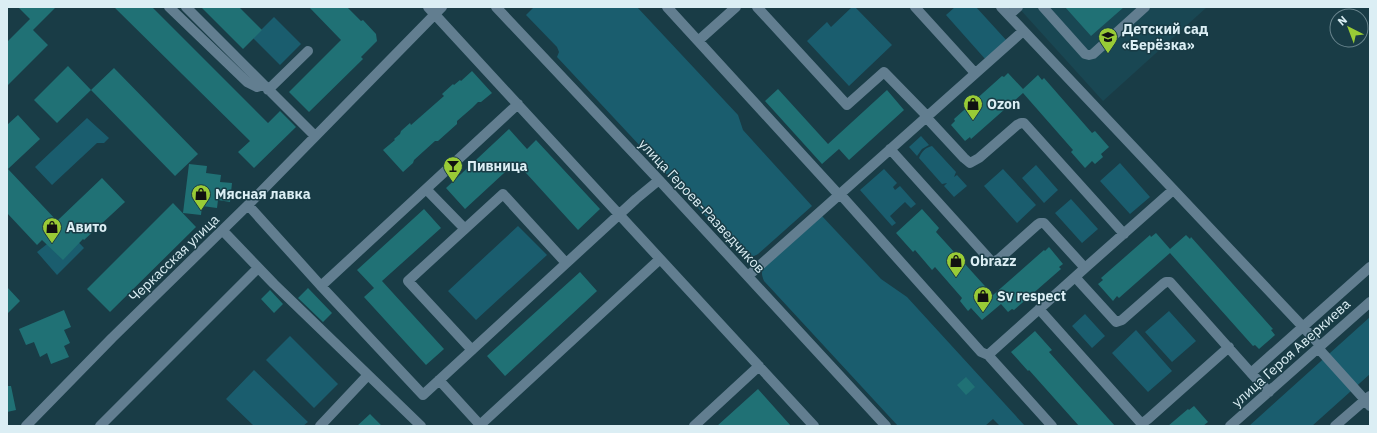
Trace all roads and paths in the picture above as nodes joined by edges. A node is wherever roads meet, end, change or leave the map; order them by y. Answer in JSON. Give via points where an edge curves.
{"nodes":[{"id":1,"x":169,"y":7,"type":"edge"},
{"id":2,"x":496,"y":7,"type":"edge"},
{"id":3,"x":667,"y":7,"type":"edge"},
{"id":4,"x":736,"y":7,"type":"edge"},
{"id":5,"x":757,"y":7,"type":"edge"},
{"id":6,"x":915,"y":7,"type":"edge"},
{"id":7,"x":1001,"y":7,"type":"edge"},
{"id":8,"x":1018,"y":7,"type":"edge"},
{"id":9,"x":1043,"y":7,"type":"edge"},
{"id":10,"x":1146,"y":7,"type":"edge"},
{"id":11,"x":187,"y":8,"type":"edge"},
{"id":12,"x":435,"y":9,"type":"edge"},
{"id":13,"x":1009,"y":15,"type":"junction"},
{"id":14,"x":179,"y":17,"type":"junction"},
{"id":15,"x":1023,"y":31,"type":"junction"},
{"id":16,"x":698,"y":41,"type":"junction"},
{"id":17,"x":308,"y":51,"type":"dead end"},
{"id":18,"x":975,"y":73,"type":"junction"},
{"id":19,"x":266,"y":88,"type":"junction"},
{"id":20,"x":518,"y":104,"type":"junction"},
{"id":21,"x":927,"y":116,"type":"junction"},
{"id":22,"x":315,"y":136,"type":"junction"},
{"id":23,"x":890,"y":149,"type":"junction"},
{"id":24,"x":659,"y":180,"type":"junction"},
{"id":25,"x":426,"y":189,"type":"junction"},
{"id":26,"x":1174,"y":190,"type":"junction"},
{"id":27,"x":839,"y":194,"type":"junction"},
{"id":28,"x":248,"y":205,"type":"junction"},
{"id":29,"x":619,"y":214,"type":"junction"},
{"id":30,"x":465,"y":229,"type":"junction"},
{"id":31,"x":226,"y":234,"type":"dead end"},
{"id":32,"x":1124,"y":234,"type":"junction"},
{"id":33,"x":660,"y":259,"type":"junction"},
{"id":34,"x":566,"y":263,"type":"junction"},
{"id":35,"x":1370,"y":267,"type":"edge"},
{"id":36,"x":258,"y":268,"type":"junction"},
{"id":37,"x":1085,"y":268,"type":"junction"},
{"id":38,"x":748,"y":276,"type":"junction"},
{"id":39,"x":1075,"y":277,"type":"junction"},
{"id":40,"x":321,"y":286,"type":"junction"},
{"id":41,"x":1370,"y":302,"type":"edge"},
{"id":42,"x":1039,"y":309,"type":"junction"},
{"id":43,"x":1304,"y":326,"type":"junction"},
{"id":44,"x":1319,"y":347,"type":"junction"},
{"id":45,"x":1229,"y":348,"type":"junction"},
{"id":46,"x":472,"y":350,"type":"junction"},
{"id":47,"x":988,"y":355,"type":"junction"},
{"id":48,"x":759,"y":366,"type":"junction"},
{"id":49,"x":1251,"y":373,"type":"junction"},
{"id":50,"x":368,"y":375,"type":"junction"},
{"id":51,"x":439,"y":380,"type":"junction"},
{"id":52,"x":1269,"y":392,"type":"junction"},
{"id":53,"x":1368,"y":401,"type":"edge"},
{"id":54,"x":481,"y":425,"type":"edge"},
{"id":55,"x":26,"y":426,"type":"edge"},
{"id":56,"x":100,"y":426,"type":"edge"},
{"id":57,"x":320,"y":426,"type":"edge"},
{"id":58,"x":421,"y":426,"type":"edge"},
{"id":59,"x":694,"y":426,"type":"edge"},
{"id":60,"x":814,"y":426,"type":"edge"},
{"id":61,"x":886,"y":426,"type":"edge"},
{"id":62,"x":1052,"y":426,"type":"edge"},
{"id":63,"x":1230,"y":426,"type":"edge"},
{"id":64,"x":1335,"y":426,"type":"edge"}],
"edges":[{"from":1,"to":14,"type":"street"},
{"from":2,"to":24,"type":"street","name":"улица Героев-Разведчиков"},
{"from":3,"to":16,"type":"street"},
{"from":4,"to":16,"type":"street"},
{"from":5,"to":21,"type":"street","via":[[847,105],[884,72]]},
{"from":6,"to":18,"type":"street"},
{"from":7,"to":13,"type":"street"},
{"from":8,"to":13,"type":"street"},
{"from":9,"to":10,"type":"street","via":[[1085,54],[1089,55]]},
{"from":11,"to":14,"type":"street"},
{"from":11,"to":19,"type":"street"},
{"from":12,"to":20,"type":"street"},
{"from":12,"to":22,"type":"street","name":"Черкасская улица"},
{"from":13,"to":15,"type":"street"},
{"from":14,"to":19,"type":"street","via":[[247,82]]},
{"from":15,"to":18,"type":"street"},
{"from":15,"to":26,"type":"street"},
{"from":16,"to":27,"type":"street"},
{"from":17,"to":19,"type":"street"},
{"from":18,"to":21,"type":"street"},
{"from":19,"to":22,"type":"street"},
{"from":20,"to":25,"type":"street"},
{"from":20,"to":29,"type":"street"},
{"from":21,"to":23,"type":"street"},
{"from":21,"to":32,"type":"street","via":[[970,163],[1017,125],[1024,123]]},
{"from":22,"to":28,"type":"street","name":"Черкасская улица"},
{"from":23,"to":27,"type":"street"},
{"from":23,"to":37,"type":"street","via":[[991,261],[999,259],[1037,225],[1044,223]]},
{"from":24,"to":29,"type":"street"},
{"from":24,"to":38,"type":"street","name":"улица Героев-Разведчиков"},
{"from":25,"to":30,"type":"street"},
{"from":25,"to":40,"type":"street"},
{"from":26,"to":32,"type":"street"},
{"from":26,"to":43,"type":"street"},
{"from":27,"to":38,"type":"street"},
{"from":27,"to":47,"type":"street","via":[[979,350]]},
{"from":28,"to":40,"type":"street"},
{"from":28,"to":55,"type":"street","name":"Черкасская улица"},
{"from":29,"to":33,"type":"street"},
{"from":29,"to":34,"type":"street"},
{"from":30,"to":34,"type":"street","via":[[503,194]]},
{"from":30,"to":46,"type":"street","via":[[408,281]]},
{"from":31,"to":36,"type":"street"},
{"from":32,"to":37,"type":"street"},
{"from":33,"to":48,"type":"street"},
{"from":33,"to":54,"type":"street"},
{"from":34,"to":46,"type":"street"},
{"from":35,"to":43,"type":"street"},
{"from":36,"to":50,"type":"street"},
{"from":36,"to":56,"type":"street"},
{"from":37,"to":39,"type":"street"},
{"from":38,"to":61,"type":"street","name":"улица Героев-Разведчиков"},
{"from":39,"to":42,"type":"street"},
{"from":39,"to":45,"type":"street","via":[[1116,322],[1122,320],[1163,284],[1170,282]]},
{"from":40,"to":51,"type":"street","via":[[424,395]]},
{"from":41,"to":44,"type":"street","name":"улица Героя Аверкиева"},
{"from":42,"to":45,"type":"street","via":[[1140,422],[1148,419]]},
{"from":42,"to":47,"type":"street"},
{"from":43,"to":44,"type":"street"},
{"from":43,"to":49,"type":"street"},
{"from":44,"to":52,"type":"street","name":"улица Героя Аверкиева"},
{"from":44,"to":53,"type":"street"},
{"from":45,"to":49,"type":"street"},
{"from":46,"to":51,"type":"street"},
{"from":47,"to":62,"type":"street"},
{"from":48,"to":59,"type":"street"},
{"from":48,"to":60,"type":"street"},
{"from":49,"to":52,"type":"street"},
{"from":50,"to":57,"type":"street"},
{"from":50,"to":58,"type":"street"},
{"from":51,"to":54,"type":"street"},
{"from":52,"to":63,"type":"street","name":"улица Героя Аверкиева"},
{"from":53,"to":64,"type":"street"}]}
